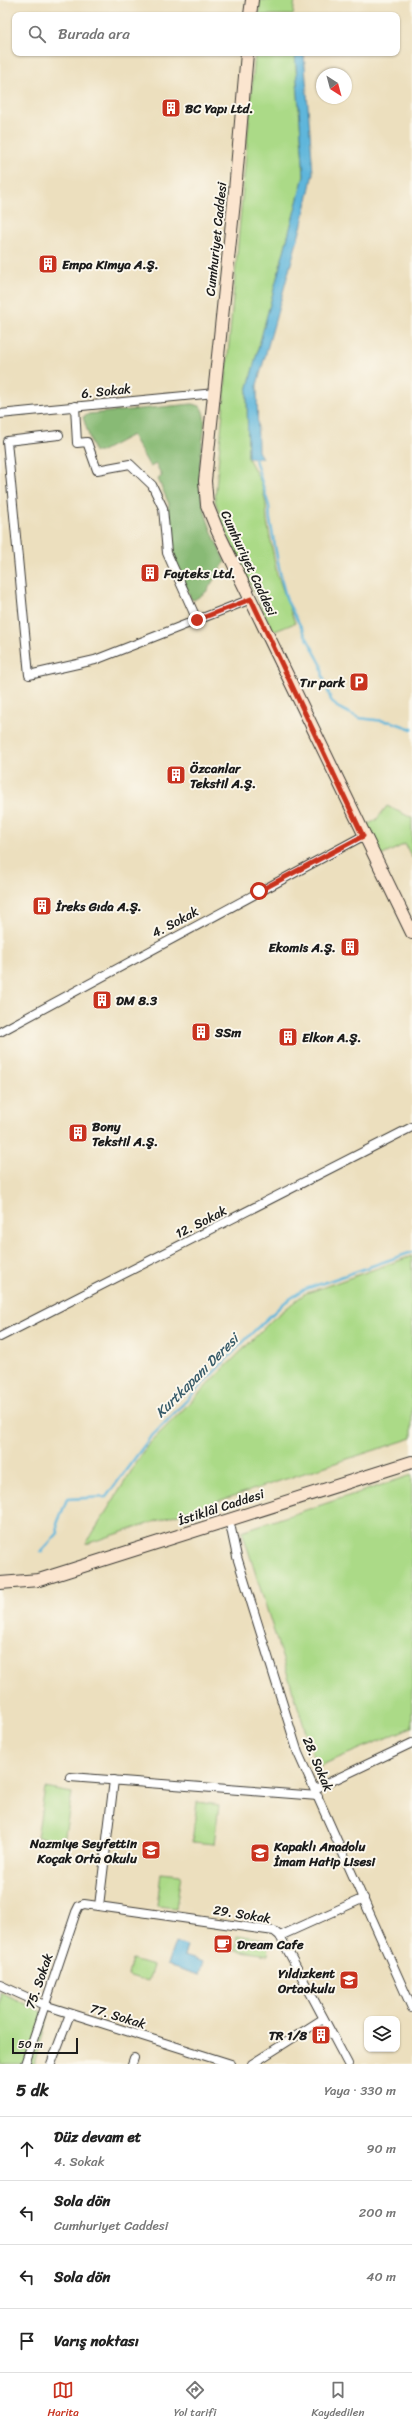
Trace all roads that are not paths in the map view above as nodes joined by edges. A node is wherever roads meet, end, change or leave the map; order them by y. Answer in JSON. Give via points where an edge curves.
{"nodes":[{"id":1,"x":252,"y":0,"type":"edge"},
{"id":2,"x":250,"y":12,"type":"edge"},
{"id":3,"x":247,"y":56,"type":"edge"},
{"id":4,"x":215,"y":393,"type":"junction"},
{"id":5,"x":75,"y":406,"type":"junction"},
{"id":6,"x":0,"y":414,"type":"edge"},
{"id":7,"x":59,"y":435,"type":"dead end"},
{"id":8,"x":251,"y":599,"type":"junction"},
{"id":9,"x":197,"y":620,"type":"junction"},
{"id":10,"x":363,"y":836,"type":"junction"},
{"id":11,"x":412,"y":933,"type":"edge"},
{"id":12,"x":0,"y":1032,"type":"edge"},
{"id":13,"x":412,"y":1127,"type":"edge"},
{"id":14,"x":0,"y":1337,"type":"edge"},
{"id":15,"x":412,"y":1462,"type":"edge"},
{"id":16,"x":229,"y":1519,"type":"junction"},
{"id":17,"x":0,"y":1583,"type":"edge"},
{"id":18,"x":412,"y":1743,"type":"edge"},
{"id":19,"x":70,"y":1777,"type":"dead end"},
{"id":20,"x":114,"y":1780,"type":"junction"},
{"id":21,"x":317,"y":1792,"type":"junction"},
{"id":22,"x":364,"y":1898,"type":"junction"},
{"id":23,"x":79,"y":1906,"type":"joint"},
{"id":24,"x":99,"y":1906,"type":"junction"},
{"id":25,"x":280,"y":1936,"type":"junction"},
{"id":26,"x":0,"y":1985,"type":"edge"},
{"id":27,"x":44,"y":2005,"type":"junction"},
{"id":28,"x":412,"y":2008,"type":"edge"},
{"id":29,"x":70,"y":2014,"type":"junction"},
{"id":30,"x":323,"y":2019,"type":"junction"},
{"id":31,"x":25,"y":2064,"type":"edge"},
{"id":32,"x":51,"y":2064,"type":"edge"},
{"id":33,"x":228,"y":2064,"type":"edge"},
{"id":34,"x":252,"y":2064,"type":"edge"},
{"id":35,"x":348,"y":2064,"type":"edge"}],
"edges":[{"from":1,"to":2,"type":"street"},
{"from":3,"to":4,"type":"street","name":"Cumhuriyet Caddesi"},
{"from":4,"to":5,"type":"street","name":"6. Sokak"},
{"from":4,"to":8,"type":"street","name":"Cumhuriyet Caddesi","via":[[205,481],[206,495],[218,532]]},
{"from":5,"to":6,"type":"street","name":"6. Sokak"},
{"from":5,"to":9,"type":"street","via":[[76,443],[87,442],[97,470],[130,464],[152,485],[163,508],[166,553]]},
{"from":7,"to":9,"type":"street","via":[[7,441],[29,675],[95,660]]},
{"from":8,"to":9,"type":"street"},
{"from":8,"to":10,"type":"street","name":"Cumhuriyet Caddesi"},
{"from":10,"to":11,"type":"street","name":"Cumhuriyet Caddesi"},
{"from":10,"to":12,"type":"street","name":"4. Sokak"},
{"from":13,"to":14,"type":"street","name":"12. Sokak"},
{"from":15,"to":16,"type":"street","name":"İstiklâl Caddesi"},
{"from":16,"to":17,"type":"street","name":"İstiklâl Caddesi","via":[[39,1580]]},
{"from":16,"to":21,"type":"street","name":"28. Sokak","via":[[237,1557],[298,1752]]},
{"from":18,"to":21,"type":"street"},
{"from":19,"to":20,"type":"street"},
{"from":20,"to":21,"type":"street"},
{"from":20,"to":24,"type":"street"},
{"from":21,"to":22,"type":"street","name":"28. Sokak"},
{"from":22,"to":25,"type":"street"},
{"from":22,"to":28,"type":"street","name":"28. Sokak"},
{"from":23,"to":24,"type":"street","name":"29. Sokak"},
{"from":23,"to":27,"type":"street","name":"75. Sokak"},
{"from":24,"to":25,"type":"street","name":"29. Sokak","via":[[271,1929]]},
{"from":25,"to":30,"type":"street","name":"29. Sokak"},
{"from":26,"to":27,"type":"street","name":"77. Sokak"},
{"from":27,"to":29,"type":"street","name":"77. Sokak"},
{"from":27,"to":31,"type":"street","name":"75. Sokak"},
{"from":29,"to":32,"type":"street"},
{"from":29,"to":33,"type":"street","name":"77. Sokak"},
{"from":30,"to":34,"type":"street"},
{"from":30,"to":35,"type":"street","name":"29. Sokak"}]}
